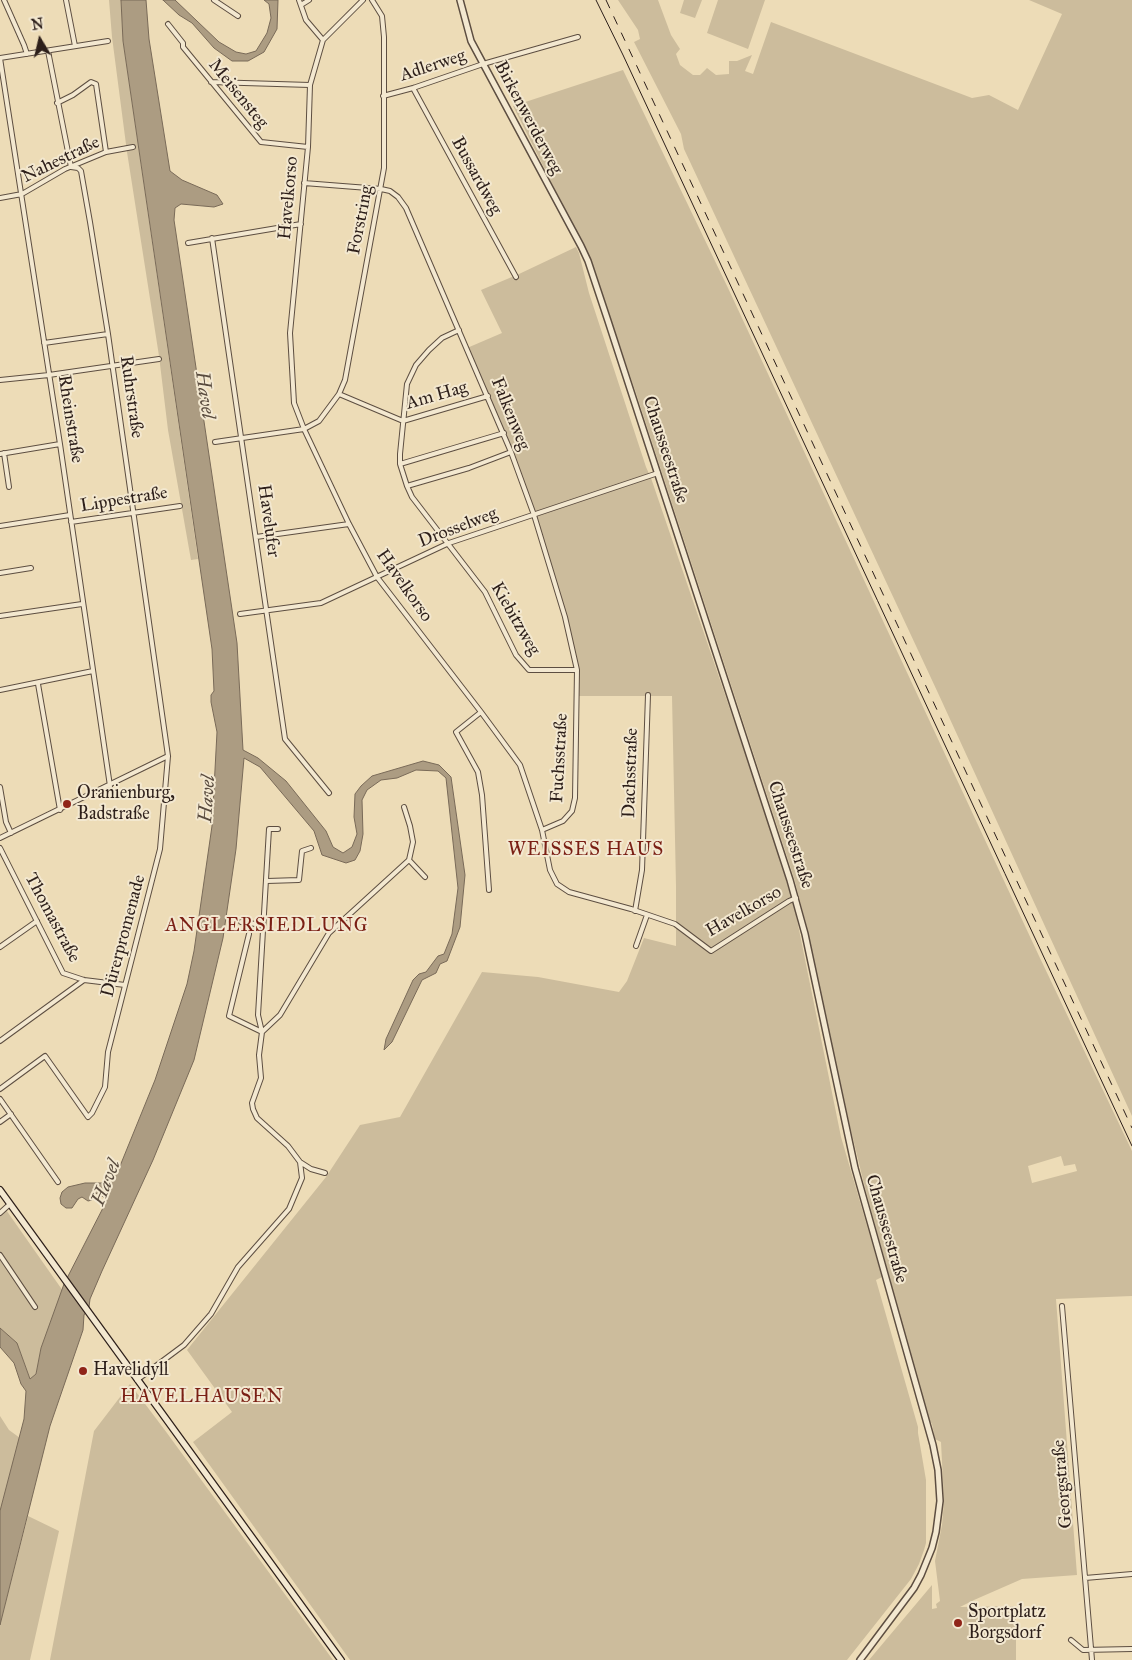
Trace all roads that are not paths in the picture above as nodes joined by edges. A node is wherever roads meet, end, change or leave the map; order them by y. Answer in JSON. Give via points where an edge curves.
{"nodes":[{"id":1,"x":4,"y":0,"type":"edge"},
{"id":2,"x":66,"y":0,"type":"edge"},
{"id":3,"x":214,"y":0,"type":"edge"},
{"id":4,"x":299,"y":0,"type":"edge"},
{"id":5,"x":309,"y":0,"type":"edge"},
{"id":6,"x":363,"y":0,"type":"edge"},
{"id":7,"x":372,"y":0,"type":"edge"},
{"id":8,"x":460,"y":0,"type":"edge"},
{"id":9,"x":301,"y":5,"type":"junction"},
{"id":10,"x":238,"y":16,"type":"dead end"},
{"id":11,"x":168,"y":24,"type":"dead end"},
{"id":12,"x":578,"y":36,"type":"dead end"},
{"id":13,"x":323,"y":40,"type":"junction"},
{"id":14,"x":108,"y":41,"type":"dead end"},
{"id":15,"x":75,"y":46,"type":"junction"},
{"id":16,"x":48,"y":50,"type":"junction"},
{"id":17,"x":27,"y":54,"type":"junction"},
{"id":18,"x":0,"y":58,"type":"edge"},
{"id":19,"x":483,"y":64,"type":"junction"},
{"id":20,"x":212,"y":82,"type":"junction"},
{"id":21,"x":310,"y":85,"type":"junction"},
{"id":22,"x":413,"y":88,"type":"junction"},
{"id":23,"x":383,"y":96,"type":"junction"},
{"id":24,"x":58,"y":103,"type":"junction"},
{"id":25,"x":133,"y":147,"type":"dead end"},
{"id":26,"x":308,"y":147,"type":"junction"},
{"id":27,"x":106,"y":152,"type":"junction"},
{"id":28,"x":71,"y":166,"type":"junction"},
{"id":29,"x":304,"y":183,"type":"junction"},
{"id":30,"x":381,"y":189,"type":"junction"},
{"id":31,"x":22,"y":194,"type":"junction"},
{"id":32,"x":0,"y":198,"type":"edge"},
{"id":33,"x":301,"y":224,"type":"junction"},
{"id":34,"x":212,"y":238,"type":"junction"},
{"id":35,"x":188,"y":242,"type":"dead end"},
{"id":36,"x":581,"y":246,"type":"joint"},
{"id":37,"x":516,"y":277,"type":"dead end"},
{"id":38,"x":459,"y":330,"type":"junction"},
{"id":39,"x":108,"y":334,"type":"junction"},
{"id":40,"x":44,"y":343,"type":"junction"},
{"id":41,"x":159,"y":359,"type":"dead end"},
{"id":42,"x":112,"y":366,"type":"junction"},
{"id":43,"x":49,"y":375,"type":"junction"},
{"id":44,"x":0,"y":380,"type":"edge"},
{"id":45,"x":339,"y":394,"type":"junction"},
{"id":46,"x":488,"y":396,"type":"junction"},
{"id":47,"x":403,"y":420,"type":"junction"},
{"id":48,"x":304,"y":429,"type":"junction"},
{"id":49,"x":504,"y":433,"type":"junction"},
{"id":50,"x":242,"y":438,"type":"junction"},
{"id":51,"x":215,"y":442,"type":"dead end"},
{"id":52,"x":60,"y":444,"type":"junction"},
{"id":53,"x":511,"y":452,"type":"junction"},
{"id":54,"x":2,"y":454,"type":"edge"},
{"id":55,"x":400,"y":464,"type":"junction"},
{"id":56,"x":658,"y":473,"type":"junction"},
{"id":57,"x":407,"y":486,"type":"junction"},
{"id":58,"x":9,"y":487,"type":"dead end"},
{"id":59,"x":180,"y":506,"type":"dead end"},
{"id":60,"x":133,"y":513,"type":"junction"},
{"id":61,"x":70,"y":515,"type":"junction"},
{"id":62,"x":534,"y":515,"type":"junction"},
{"id":63,"x":71,"y":522,"type":"junction"},
{"id":64,"x":349,"y":524,"type":"junction"},
{"id":65,"x":0,"y":526,"type":"edge"},
{"id":66,"x":256,"y":537,"type":"junction"},
{"id":67,"x":449,"y":543,"type":"junction"},
{"id":68,"x":31,"y":568,"type":"dead end"},
{"id":69,"x":0,"y":573,"type":"edge"},
{"id":70,"x":376,"y":577,"type":"junction"},
{"id":71,"x":82,"y":604,"type":"junction"},
{"id":72,"x":267,"y":611,"type":"junction"},
{"id":73,"x":240,"y":614,"type":"dead end"},
{"id":74,"x":0,"y":616,"type":"edge"},
{"id":75,"x":577,"y":670,"type":"junction"},
{"id":76,"x":92,"y":672,"type":"junction"},
{"id":77,"x":38,"y":684,"type":"junction"},
{"id":78,"x":0,"y":690,"type":"edge"},
{"id":79,"x":648,"y":695,"type":"dead end"},
{"id":80,"x":481,"y":712,"type":"junction"},
{"id":81,"x":168,"y":756,"type":"junction"},
{"id":82,"x":110,"y":786,"type":"junction"},
{"id":83,"x":0,"y":787,"type":"edge"},
{"id":84,"x":329,"y":793,"type":"dead end"},
{"id":85,"x":404,"y":807,"type":"dead end"},
{"id":86,"x":60,"y":810,"type":"junction"},
{"id":87,"x":278,"y":829,"type":"dead end"},
{"id":88,"x":542,"y":830,"type":"junction"},
{"id":89,"x":11,"y":833,"type":"junction"},
{"id":90,"x":0,"y":838,"type":"edge"},
{"id":91,"x":0,"y":848,"type":"edge"},
{"id":92,"x":311,"y":848,"type":"dead end"},
{"id":93,"x":409,"y":860,"type":"junction"},
{"id":94,"x":425,"y":877,"type":"dead end"},
{"id":95,"x":267,"y":882,"type":"junction"},
{"id":96,"x":489,"y":890,"type":"dead end"},
{"id":97,"x":796,"y":898,"type":"junction"},
{"id":98,"x":635,"y":911,"type":"junction"},
{"id":99,"x":647,"y":915,"type":"junction"},
{"id":100,"x":37,"y":921,"type":"junction"},
{"id":101,"x":240,"y":922,"type":"dead end"},
{"id":102,"x":263,"y":924,"type":"junction"},
{"id":103,"x":249,"y":934,"type":"dead end"},
{"id":104,"x":636,"y":946,"type":"dead end"},
{"id":105,"x":0,"y":947,"type":"edge"},
{"id":106,"x":84,"y":980,"type":"junction"},
{"id":107,"x":125,"y":985,"type":"junction"},
{"id":108,"x":262,"y":1032,"type":"junction"},
{"id":109,"x":0,"y":1041,"type":"edge"},
{"id":110,"x":0,"y":1089,"type":"edge"},
{"id":111,"x":0,"y":1099,"type":"edge"},
{"id":112,"x":11,"y":1114,"type":"junction"},
{"id":113,"x":0,"y":1122,"type":"edge"},
{"id":114,"x":300,"y":1162,"type":"junction"},
{"id":115,"x":325,"y":1173,"type":"dead end"},
{"id":116,"x":58,"y":1182,"type":"dead end"},
{"id":117,"x":0,"y":1190,"type":"edge"},
{"id":118,"x":10,"y":1204,"type":"junction"},
{"id":119,"x":0,"y":1213,"type":"edge"},
{"id":120,"x":0,"y":1255,"type":"edge"},
{"id":121,"x":1062,"y":1306,"type":"dead end"},
{"id":122,"x":35,"y":1307,"type":"dead end"},
{"id":123,"x":137,"y":1380,"type":"junction"},
{"id":124,"x":1132,"y":1574,"type":"edge"},
{"id":125,"x":1085,"y":1578,"type":"junction"},
{"id":126,"x":1071,"y":1640,"type":"dead end"},
{"id":127,"x":1091,"y":1649,"type":"junction"},
{"id":128,"x":1132,"y":1649,"type":"edge"},
{"id":129,"x":341,"y":1660,"type":"edge"},
{"id":130,"x":860,"y":1660,"type":"edge"},
{"id":131,"x":1092,"y":1660,"type":"edge"}],
"edges":[{"from":1,"to":17,"type":"street"},
{"from":2,"to":15,"type":"street"},
{"from":3,"to":10,"type":"street"},
{"from":4,"to":9,"type":"street"},
{"from":5,"to":9,"type":"street"},
{"from":6,"to":13,"type":"street","name":"Havelkorso"},
{"from":7,"to":23,"type":"street","name":"Forstring","via":[[382,16]]},
{"from":8,"to":19,"type":"street","name":"Birkenwerderweg","via":[[472,41]]},
{"from":9,"to":13,"type":"street","via":[[306,20]]},
{"from":11,"to":20,"type":"street","name":"Meisensteg"},
{"from":12,"to":19,"type":"street","name":"Adlerweg"},
{"from":13,"to":21,"type":"street","name":"Havelkorso"},
{"from":14,"to":15,"type":"street"},
{"from":15,"to":16,"type":"street"},
{"from":16,"to":17,"type":"street"},
{"from":16,"to":24,"type":"street","name":"Ruhrstraße"},
{"from":17,"to":18,"type":"street"},
{"from":18,"to":31,"type":"street","name":"Rheinstraße"},
{"from":19,"to":22,"type":"street","name":"Adlerweg"},
{"from":19,"to":36,"type":"street","name":"Birkenwerderweg"},
{"from":20,"to":21,"type":"street"},
{"from":20,"to":26,"type":"street","name":"Meisensteg","via":[[260,142]]},
{"from":21,"to":26,"type":"street","name":"Havelkorso"},
{"from":22,"to":23,"type":"street","name":"Adlerweg"},
{"from":22,"to":37,"type":"street","name":"Bussardweg"},
{"from":23,"to":30,"type":"street","name":"Forstring","via":[[384,168]]},
{"from":24,"to":27,"type":"street","via":[[91,82],[96,84]]},
{"from":24,"to":28,"type":"street","name":"Ruhrstraße"},
{"from":25,"to":27,"type":"street","name":"Nahestraße"},
{"from":26,"to":29,"type":"street","name":"Havelkorso"},
{"from":27,"to":28,"type":"street","name":"Nahestraße"},
{"from":28,"to":31,"type":"street","name":"Nahestraße"},
{"from":28,"to":39,"type":"street","name":"Ruhrstraße","via":[[81,170]]},
{"from":29,"to":30,"type":"street"},
{"from":29,"to":33,"type":"street","name":"Havelkorso"},
{"from":30,"to":38,"type":"street","name":"Falkenweg","via":[[398,197],[406,208]]},
{"from":30,"to":45,"type":"street","name":"Forstring","via":[[345,380]]},
{"from":31,"to":32,"type":"street","name":"Nahestraße"},
{"from":31,"to":40,"type":"street","name":"Rheinstraße"},
{"from":33,"to":34,"type":"street"},
{"from":33,"to":48,"type":"street","name":"Havelkorso","via":[[290,333],[294,403]]},
{"from":34,"to":35,"type":"street"},
{"from":34,"to":50,"type":"street","name":"Havelufer"},
{"from":36,"to":56,"type":"street","name":"Chausseestraße"},
{"from":38,"to":46,"type":"street","name":"Falkenweg"},
{"from":38,"to":47,"type":"street","via":[[442,338],[416,365],[407,384]]},
{"from":39,"to":40,"type":"street"},
{"from":39,"to":42,"type":"street","name":"Ruhrstraße"},
{"from":40,"to":43,"type":"street","name":"Rheinstraße"},
{"from":41,"to":42,"type":"street"},
{"from":42,"to":43,"type":"street"},
{"from":42,"to":60,"type":"street","name":"Ruhrstraße"},
{"from":43,"to":44,"type":"street"},
{"from":43,"to":52,"type":"street","name":"Rheinstraße"},
{"from":45,"to":47,"type":"street","name":"Am Hag"},
{"from":45,"to":48,"type":"street","name":"Forstring","via":[[319,421]]},
{"from":46,"to":47,"type":"street","name":"Am Hag"},
{"from":46,"to":49,"type":"street","name":"Falkenweg"},
{"from":47,"to":55,"type":"street"},
{"from":48,"to":50,"type":"street"},
{"from":48,"to":64,"type":"street","name":"Havelkorso"},
{"from":49,"to":53,"type":"street","name":"Falkenweg"},
{"from":49,"to":55,"type":"street"},
{"from":50,"to":51,"type":"street"},
{"from":50,"to":66,"type":"street","name":"Havelufer"},
{"from":52,"to":54,"type":"street"},
{"from":52,"to":61,"type":"street","name":"Rheinstraße"},
{"from":53,"to":57,"type":"street"},
{"from":53,"to":62,"type":"street","name":"Falkenweg"},
{"from":54,"to":58,"type":"street"},
{"from":55,"to":57,"type":"street","name":"Kiebitzweg"},
{"from":56,"to":62,"type":"street","name":"Drosselweg"},
{"from":56,"to":97,"type":"street","name":"Chausseestraße"},
{"from":57,"to":67,"type":"street","name":"Kiebitzweg"},
{"from":59,"to":60,"type":"street","name":"Lippestraße"},
{"from":60,"to":63,"type":"street","name":"Lippestraße"},
{"from":60,"to":81,"type":"street","name":"Ruhrstraße"},
{"from":61,"to":63,"type":"street","name":"Rheinstraße"},
{"from":61,"to":65,"type":"street","name":"Lippestraße"},
{"from":62,"to":67,"type":"street","name":"Drosselweg"},
{"from":62,"to":75,"type":"street","name":"Falkenweg","via":[[566,617]]},
{"from":63,"to":71,"type":"street","name":"Rheinstraße"},
{"from":64,"to":66,"type":"street"},
{"from":64,"to":70,"type":"street","name":"Havelkorso"},
{"from":66,"to":72,"type":"street","name":"Havelufer"},
{"from":67,"to":70,"type":"street","name":"Drosselweg"},
{"from":67,"to":75,"type":"street","name":"Kiebitzweg","via":[[485,592],[516,655],[529,670]]},
{"from":68,"to":69,"type":"street"},
{"from":70,"to":72,"type":"street","name":"Drosselweg","via":[[321,603]]},
{"from":70,"to":80,"type":"street","name":"Havelkorso"},
{"from":71,"to":74,"type":"street"},
{"from":71,"to":76,"type":"street","name":"Rheinstraße"},
{"from":72,"to":73,"type":"street","name":"Drosselweg"},
{"from":72,"to":84,"type":"street","name":"Havelufer","via":[[285,739]]},
{"from":75,"to":88,"type":"street","name":"Fuchsstraße","via":[[575,798],[572,811],[562,821]]},
{"from":76,"to":77,"type":"street"},
{"from":76,"to":82,"type":"street","name":"Rheinstraße"},
{"from":77,"to":78,"type":"street"},
{"from":77,"to":86,"type":"street"},
{"from":79,"to":98,"type":"street","name":"Dachsstraße","via":[[642,870]]},
{"from":80,"to":88,"type":"street","name":"Havelkorso","via":[[520,765]]},
{"from":80,"to":96,"type":"street","via":[[456,732],[478,772]]},
{"from":81,"to":82,"type":"street"},
{"from":81,"to":107,"type":"street","name":"Dürerpromenade","via":[[160,849]]},
{"from":82,"to":86,"type":"street"},
{"from":83,"to":89,"type":"street"},
{"from":85,"to":93,"type":"street","via":[[413,842]]},
{"from":86,"to":89,"type":"street"},
{"from":87,"to":95,"type":"street","via":[[269,829]]},
{"from":88,"to":98,"type":"street","name":"Havelkorso","via":[[550,870],[557,884],[569,892]]},
{"from":89,"to":90,"type":"street"},
{"from":91,"to":100,"type":"street","name":"Thomastraße"},
{"from":92,"to":95,"type":"street","via":[[302,851],[299,880]]},
{"from":93,"to":94,"type":"street"},
{"from":93,"to":108,"type":"street","via":[[329,934],[280,1016]]},
{"from":95,"to":102,"type":"street"},
{"from":97,"to":99,"type":"street","name":"Havelkorso","via":[[711,950],[675,924]]},
{"from":97,"to":130,"type":"street","name":"Chausseestraße","via":[[855,1168],[938,1470],[940,1501],[936,1532],[924,1569],[914,1588]]},
{"from":98,"to":99,"type":"street","name":"Havelkorso"},
{"from":99,"to":104,"type":"street"},
{"from":100,"to":105,"type":"street"},
{"from":100,"to":106,"type":"street","name":"Thomastraße","via":[[63,973]]},
{"from":101,"to":102,"type":"street"},
{"from":102,"to":108,"type":"street","via":[[258,1015]]},
{"from":103,"to":108,"type":"street","via":[[229,1016]]},
{"from":106,"to":107,"type":"street","name":"Thomastraße"},
{"from":106,"to":109,"type":"street"},
{"from":107,"to":110,"type":"street","name":"Dürerpromenade","via":[[108,1052],[105,1087],[88,1117],[45,1056]]},
{"from":108,"to":114,"type":"street","via":[[261,1078],[253,1109],[257,1118],[288,1146]]},
{"from":111,"to":112,"type":"street"},
{"from":112,"to":113,"type":"street"},
{"from":112,"to":116,"type":"street"},
{"from":114,"to":115,"type":"street"},
{"from":114,"to":123,"type":"street","via":[[302,1178],[289,1210],[238,1266],[211,1314],[184,1345]]},
{"from":117,"to":118,"type":"main road"},
{"from":118,"to":119,"type":"street"},
{"from":118,"to":123,"type":"main road"},
{"from":120,"to":122,"type":"street"},
{"from":121,"to":125,"type":"street","name":"Georgstraße"},
{"from":123,"to":129,"type":"main road"},
{"from":124,"to":125,"type":"street"},
{"from":125,"to":127,"type":"street","name":"Georgstraße"},
{"from":126,"to":127,"type":"street","via":[[1083,1650]]},
{"from":127,"to":128,"type":"street"},
{"from":127,"to":131,"type":"street","name":"Georgstraße"}]}
